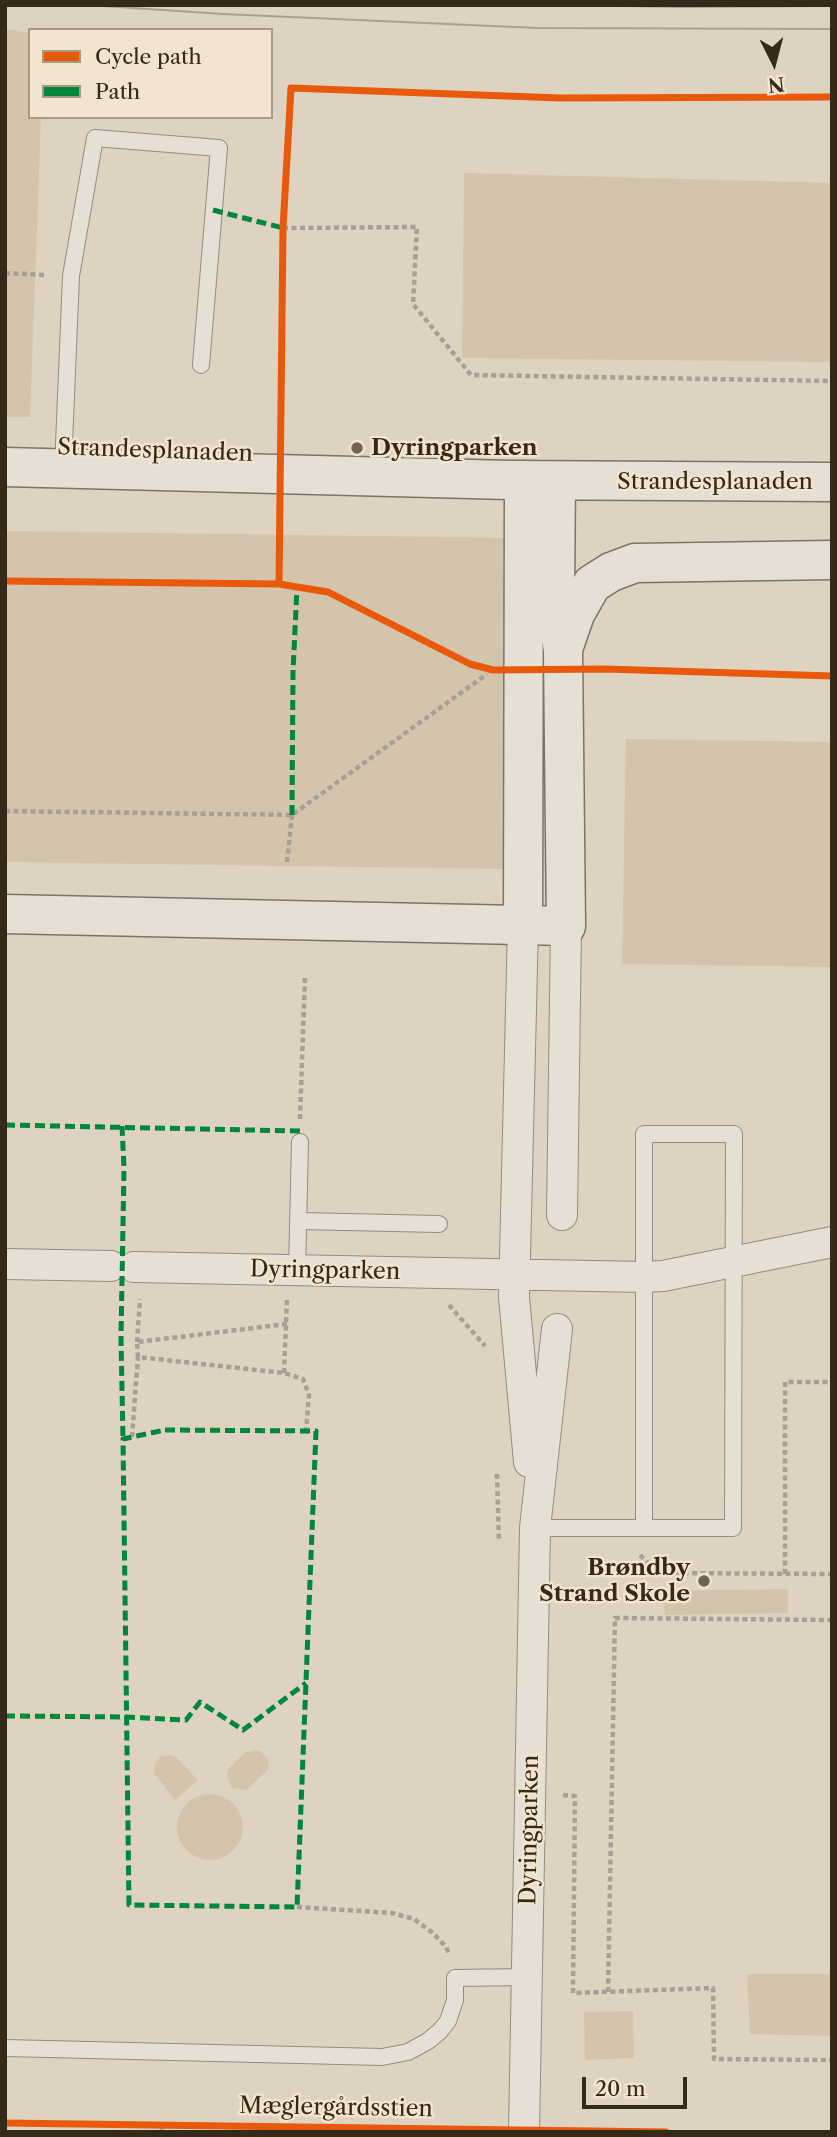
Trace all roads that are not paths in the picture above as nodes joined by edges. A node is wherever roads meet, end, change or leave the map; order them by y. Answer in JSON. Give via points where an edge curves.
{"nodes":[{"id":1,"x":201,"y":365,"type":"dead end"},
{"id":2,"x":5,"y":467,"type":"edge"},
{"id":3,"x":63,"y":468,"type":"junction"},
{"id":4,"x":540,"y":481,"type":"junction"},
{"id":5,"x":832,"y":482,"type":"edge"},
{"id":6,"x":832,"y":560,"type":"edge"},
{"id":7,"x":563,"y":651,"type":"junction"},
{"id":8,"x":5,"y":914,"type":"edge"},
{"id":9,"x":523,"y":926,"type":"junction"},
{"id":10,"x":566,"y":926,"type":"junction"},
{"id":11,"x":300,"y":1136,"type":"road end"},
{"id":12,"x":562,"y":1215,"type":"dead end"},
{"id":13,"x":299,"y":1221,"type":"junction"},
{"id":14,"x":439,"y":1224,"type":"dead end"},
{"id":15,"x":832,"y":1242,"type":"edge"},
{"id":16,"x":734,"y":1262,"type":"junction"},
{"id":17,"x":5,"y":1264,"type":"edge"},
{"id":18,"x":298,"y":1271,"type":"junction"},
{"id":19,"x":516,"y":1275,"type":"junction"},
{"id":20,"x":644,"y":1277,"type":"junction"},
{"id":21,"x":557,"y":1329,"type":"dead end"},
{"id":22,"x":644,"y":1528,"type":"junction"},
{"id":23,"x":534,"y":1538,"type":"junction"},
{"id":24,"x":527,"y":1977,"type":"junction"},
{"id":25,"x":5,"y":2048,"type":"edge"},
{"id":26,"x":524,"y":2132,"type":"edge"}],
"edges":[{"from":1,"to":3,"type":"lane","name":"Strandesplanaden","via":[[219,148],[95,138],[71,276]]},
{"from":2,"to":3,"type":"street","name":"Strandesplanaden"},
{"from":3,"to":4,"type":"street","name":"Strandesplanaden"},
{"from":4,"to":5,"type":"street","name":"Strandesplanaden"},
{"from":4,"to":7,"type":"street"},
{"from":4,"to":9,"type":"street"},
{"from":6,"to":7,"type":"street","via":[[635,563],[592,584],[575,614]]},
{"from":7,"to":10,"type":"street"},
{"from":8,"to":9,"type":"street"},
{"from":9,"to":10,"type":"street"},
{"from":9,"to":19,"type":"street","name":"Dyringparken"},
{"from":10,"to":12,"type":"street"},
{"from":11,"to":13,"type":"lane"},
{"from":13,"to":14,"type":"lane"},
{"from":13,"to":18,"type":"lane"},
{"from":15,"to":16,"type":"street","name":"Dyringparken"},
{"from":16,"to":20,"type":"street","name":"Dyringparken"},
{"from":16,"to":20,"type":"lane","via":[[734,1134],[644,1134]]},
{"from":16,"to":22,"type":"lane","via":[[733,1528]]},
{"from":17,"to":18,"type":"street","name":"Dyringparken"},
{"from":18,"to":19,"type":"street","name":"Dyringparken"},
{"from":19,"to":20,"type":"street","name":"Dyringparken"},
{"from":19,"to":23,"type":"street","name":"Dyringparken"},
{"from":20,"to":22,"type":"lane"},
{"from":21,"to":23,"type":"street","name":"Dyringparken"},
{"from":22,"to":23,"type":"lane"},
{"from":23,"to":24,"type":"street","name":"Dyringparken"},
{"from":24,"to":25,"type":"lane","via":[[455,1978],[455,2000],[440,2031],[408,2052],[382,2057]]},
{"from":24,"to":26,"type":"street","name":"Dyringparken"}]}
